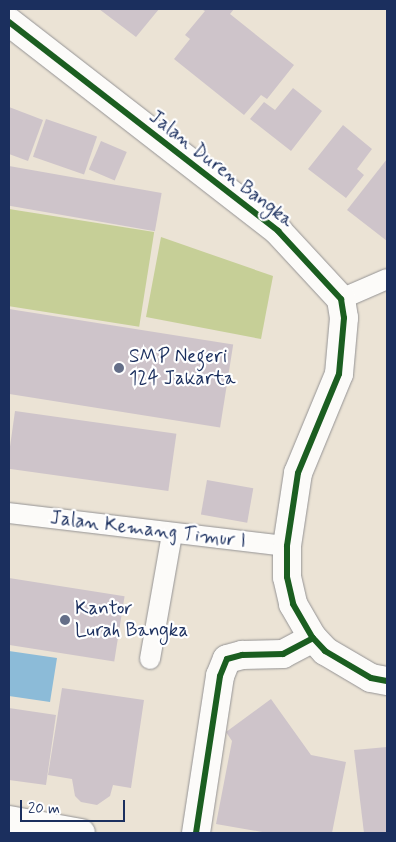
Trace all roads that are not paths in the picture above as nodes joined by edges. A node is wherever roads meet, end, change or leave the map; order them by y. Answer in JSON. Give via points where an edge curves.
{"nodes":[{"id":1,"x":9,"y":22,"type":"edge"},
{"id":2,"x":387,"y":279,"type":"edge"},
{"id":3,"x":341,"y":299,"type":"junction"},
{"id":4,"x":9,"y":513,"type":"edge"},
{"id":5,"x":172,"y":534,"type":"junction"},
{"id":6,"x":287,"y":546,"type":"junction"},
{"id":7,"x":313,"y":638,"type":"junction"},
{"id":8,"x":150,"y":659,"type":"dead end"},
{"id":9,"x":387,"y":681,"type":"edge"},
{"id":10,"x":9,"y":820,"type":"edge"},
{"id":11,"x":81,"y":833,"type":"edge"},
{"id":12,"x":196,"y":833,"type":"edge"}],
"edges":[{"from":1,"to":3,"type":"street","name":"Jalan Duren Bangka","via":[[278,231]]},
{"from":2,"to":3,"type":"lane"},
{"from":3,"to":6,"type":"street","via":[[344,318],[339,374],[298,473]]},
{"from":4,"to":5,"type":"lane","name":"Jalan Kemang Timur I"},
{"from":5,"to":6,"type":"lane","name":"Jalan Kemang Timur I"},
{"from":5,"to":8,"type":"lane"},
{"from":6,"to":7,"type":"street","via":[[287,577],[293,604]]},
{"from":7,"to":9,"type":"street","via":[[324,651],[371,678]]},
{"from":7,"to":12,"type":"street","via":[[283,654],[242,655],[227,659],[220,676]]},
{"from":10,"to":11,"type":"street"}]}
